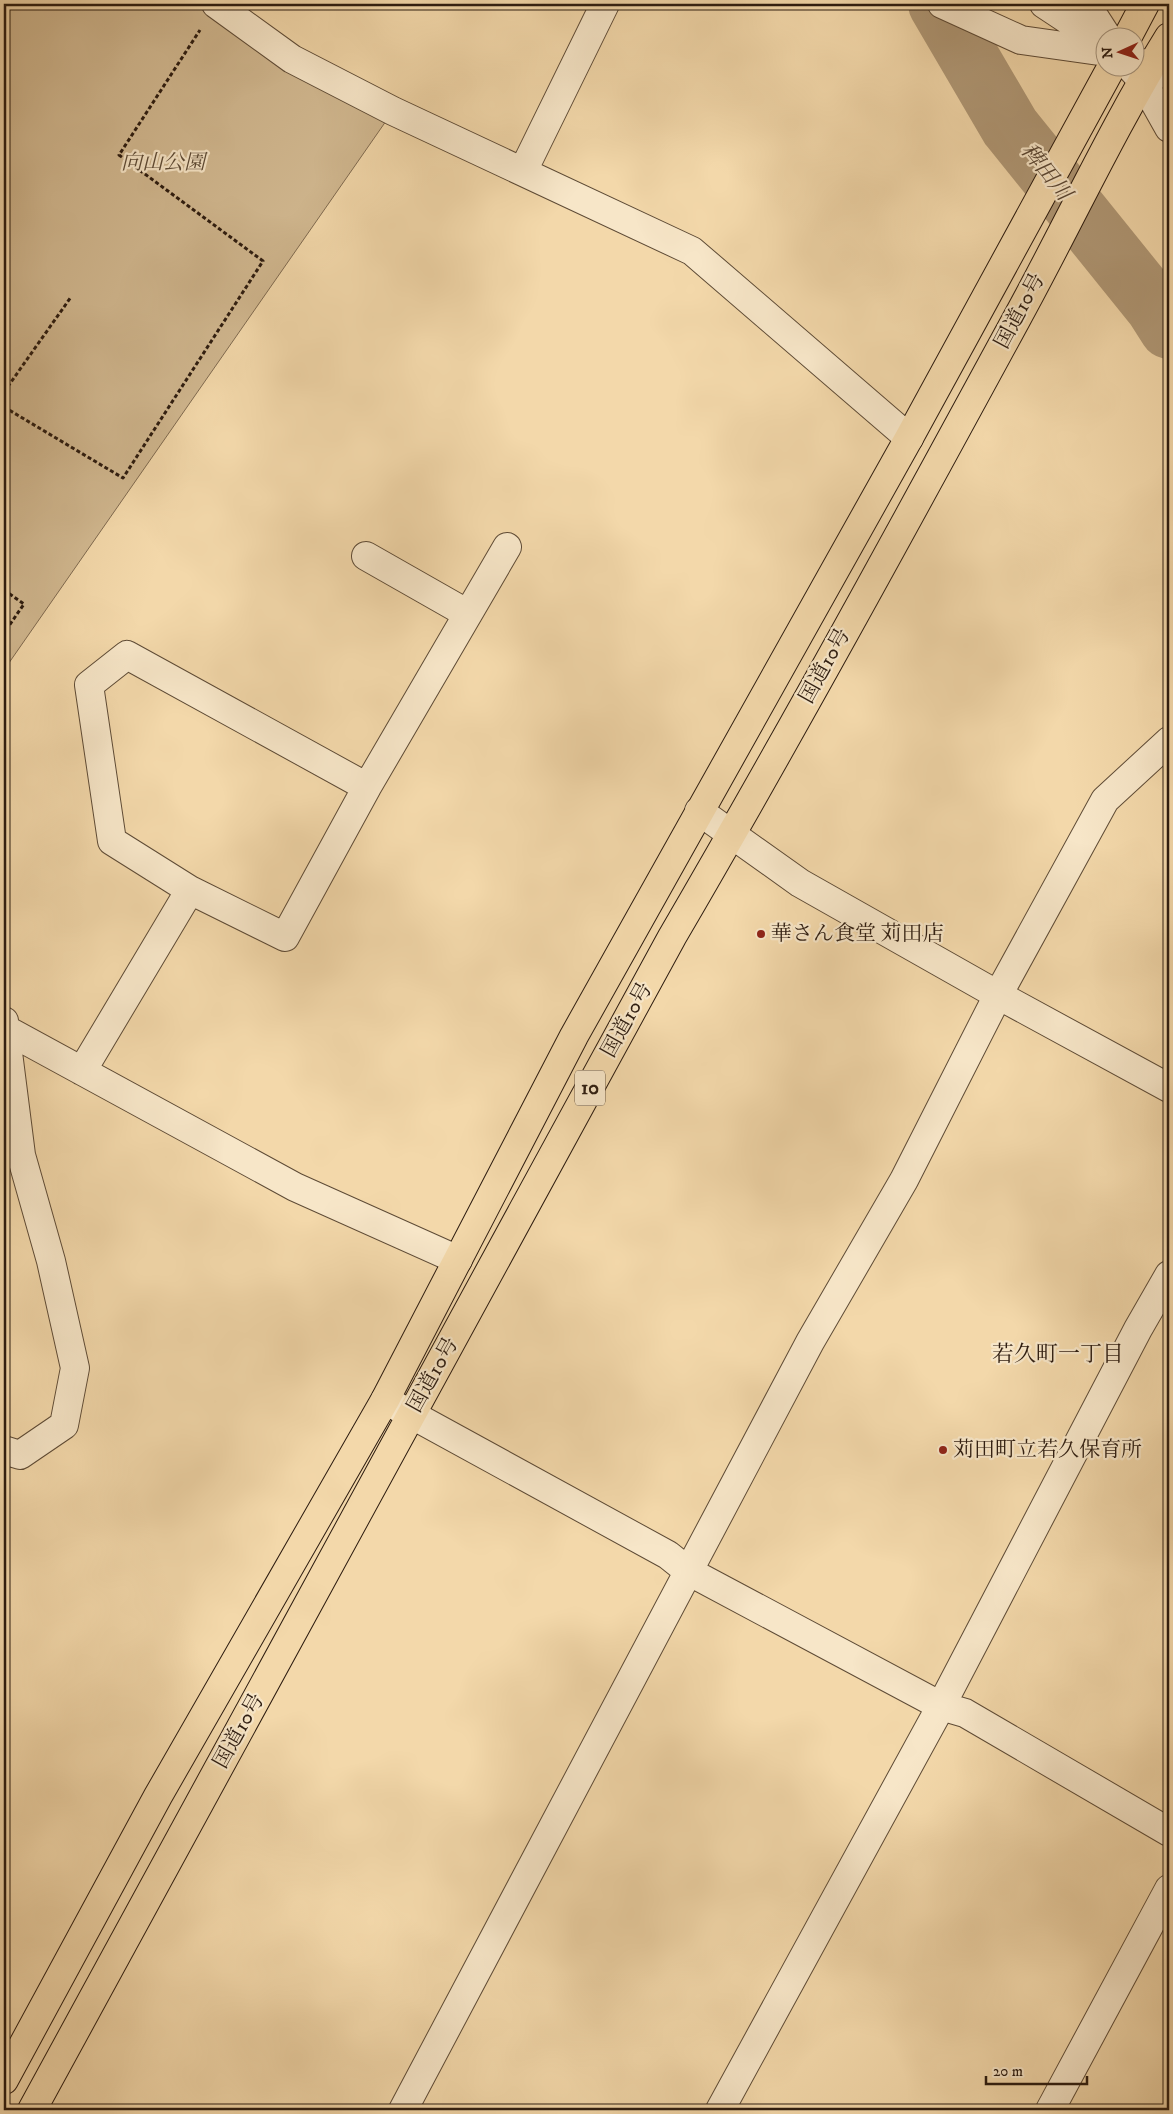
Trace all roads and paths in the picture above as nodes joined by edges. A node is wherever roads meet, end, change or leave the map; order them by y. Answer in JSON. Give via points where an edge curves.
{"nodes":[{"id":1,"x":216,"y":4,"type":"edge"},
{"id":2,"x":605,"y":4,"type":"edge"},
{"id":3,"x":942,"y":4,"type":"edge"},
{"id":4,"x":1044,"y":4,"type":"edge"},
{"id":5,"x":1086,"y":4,"type":"edge"},
{"id":6,"x":1145,"y":4,"type":"edge"},
{"id":7,"x":1102,"y":28,"type":"edge"},
{"id":8,"x":1132,"y":28,"type":"edge"},
{"id":9,"x":1169,"y":37,"type":"edge"},
{"id":10,"x":1096,"y":38,"type":"edge"},
{"id":11,"x":1096,"y":51,"type":"edge"},
{"id":12,"x":1146,"y":70,"type":"edge"},
{"id":13,"x":1106,"y":78,"type":"edge"},
{"id":14,"x":1142,"y":78,"type":"edge"},
{"id":15,"x":1169,"y":128,"type":"edge"},
{"id":16,"x":523,"y":171,"type":"junction"},
{"id":17,"x":71,"y":297,"type":"dead end"},
{"id":18,"x":4,"y":392,"type":"edge"},
{"id":19,"x":4,"y":407,"type":"edge"},
{"id":20,"x":909,"y":438,"type":"junction"},
{"id":21,"x":507,"y":547,"type":"dead end"},
{"id":22,"x":366,"y":556,"type":"dead end"},
{"id":23,"x":4,"y":590,"type":"edge"},
{"id":24,"x":468,"y":614,"type":"junction"},
{"id":25,"x":4,"y":633,"type":"edge"},
{"id":26,"x":1169,"y":741,"type":"edge"},
{"id":27,"x":367,"y":788,"type":"junction"},
{"id":28,"x":699,"y":811,"type":"junction"},
{"id":29,"x":732,"y":835,"type":"junction"},
{"id":30,"x":190,"y":890,"type":"junction"},
{"id":31,"x":998,"y":996,"type":"junction"},
{"id":32,"x":4,"y":1025,"type":"edge"},
{"id":33,"x":82,"y":1071,"type":"junction"},
{"id":34,"x":1169,"y":1088,"type":"edge"},
{"id":35,"x":458,"y":1260,"type":"junction"},
{"id":36,"x":1169,"y":1275,"type":"edge"},
{"id":37,"x":385,"y":1400,"type":"junction"},
{"id":38,"x":411,"y":1414,"type":"junction"},
{"id":39,"x":4,"y":1450,"type":"edge"},
{"id":40,"x":688,"y":1571,"type":"junction"},
{"id":41,"x":941,"y":1706,"type":"junction"},
{"id":42,"x":1169,"y":1832,"type":"edge"},
{"id":43,"x":1169,"y":1889,"type":"edge"},
{"id":44,"x":4,"y":2080,"type":"edge"},
{"id":45,"x":32,"y":2110,"type":"edge"},
{"id":46,"x":403,"y":2110,"type":"edge"},
{"id":47,"x":720,"y":2110,"type":"edge"},
{"id":48,"x":1050,"y":2110,"type":"edge"}],
"edges":[{"from":1,"to":16,"type":"street","via":[[292,59],[393,111]]},
{"from":1,"to":19,"type":"path","via":[[119,155],[263,262],[123,478]]},
{"from":2,"to":16,"type":"street"},
{"from":3,"to":11,"type":"street","via":[[1021,40]]},
{"from":4,"to":10,"type":"street"},
{"from":5,"to":7,"type":"street"},
{"from":6,"to":8,"type":"highway"},
{"from":9,"to":12,"type":"highway","name":"国道10号","number":"10"},
{"from":12,"to":15,"type":"street"},
{"from":13,"to":20,"type":"highway","name":"国道10号","number":"10"},
{"from":14,"to":29,"type":"highway","name":"国道10号","number":"10","via":[[1030,295]]},
{"from":16,"to":20,"type":"street","via":[[692,251]]},
{"from":17,"to":18,"type":"path"},
{"from":20,"to":28,"type":"highway","name":"国道10号","number":"10"},
{"from":21,"to":24,"type":"street"},
{"from":22,"to":24,"type":"street"},
{"from":23,"to":25,"type":"path","via":[[24,604]]},
{"from":24,"to":27,"type":"street"},
{"from":26,"to":31,"type":"street","via":[[1105,800]]},
{"from":27,"to":30,"type":"street","via":[[285,937]]},
{"from":27,"to":30,"type":"street","via":[[127,655],[89,685],[112,841]]},
{"from":28,"to":29,"type":"street"},
{"from":28,"to":35,"type":"highway","name":"国道10号","number":"10","via":[[574,1036]]},
{"from":29,"to":31,"type":"street","via":[[800,883]]},
{"from":29,"to":38,"type":"highway","name":"国道10号","number":"10","via":[[672,937]]},
{"from":30,"to":33,"type":"street"},
{"from":31,"to":34,"type":"street"},
{"from":31,"to":40,"type":"street","via":[[904,1180],[810,1342]]},
{"from":32,"to":33,"type":"street"},
{"from":32,"to":39,"type":"street","via":[[21,1155],[51,1262],[75,1368],[64,1425],[20,1455]]},
{"from":33,"to":35,"type":"street","via":[[295,1187]]},
{"from":35,"to":37,"type":"highway","name":"国道10号","number":"10"},
{"from":36,"to":41,"type":"street"},
{"from":37,"to":38,"type":"street"},
{"from":37,"to":44,"type":"highway","name":"国道10号","number":"10","via":[[158,1796]]},
{"from":38,"to":40,"type":"street","via":[[668,1554]]},
{"from":38,"to":45,"type":"highway","name":"国道10号","number":"10"},
{"from":40,"to":41,"type":"street"},
{"from":40,"to":46,"type":"street"},
{"from":41,"to":42,"type":"street","via":[[965,1713]]},
{"from":41,"to":47,"type":"street"},
{"from":43,"to":48,"type":"street"}]}
